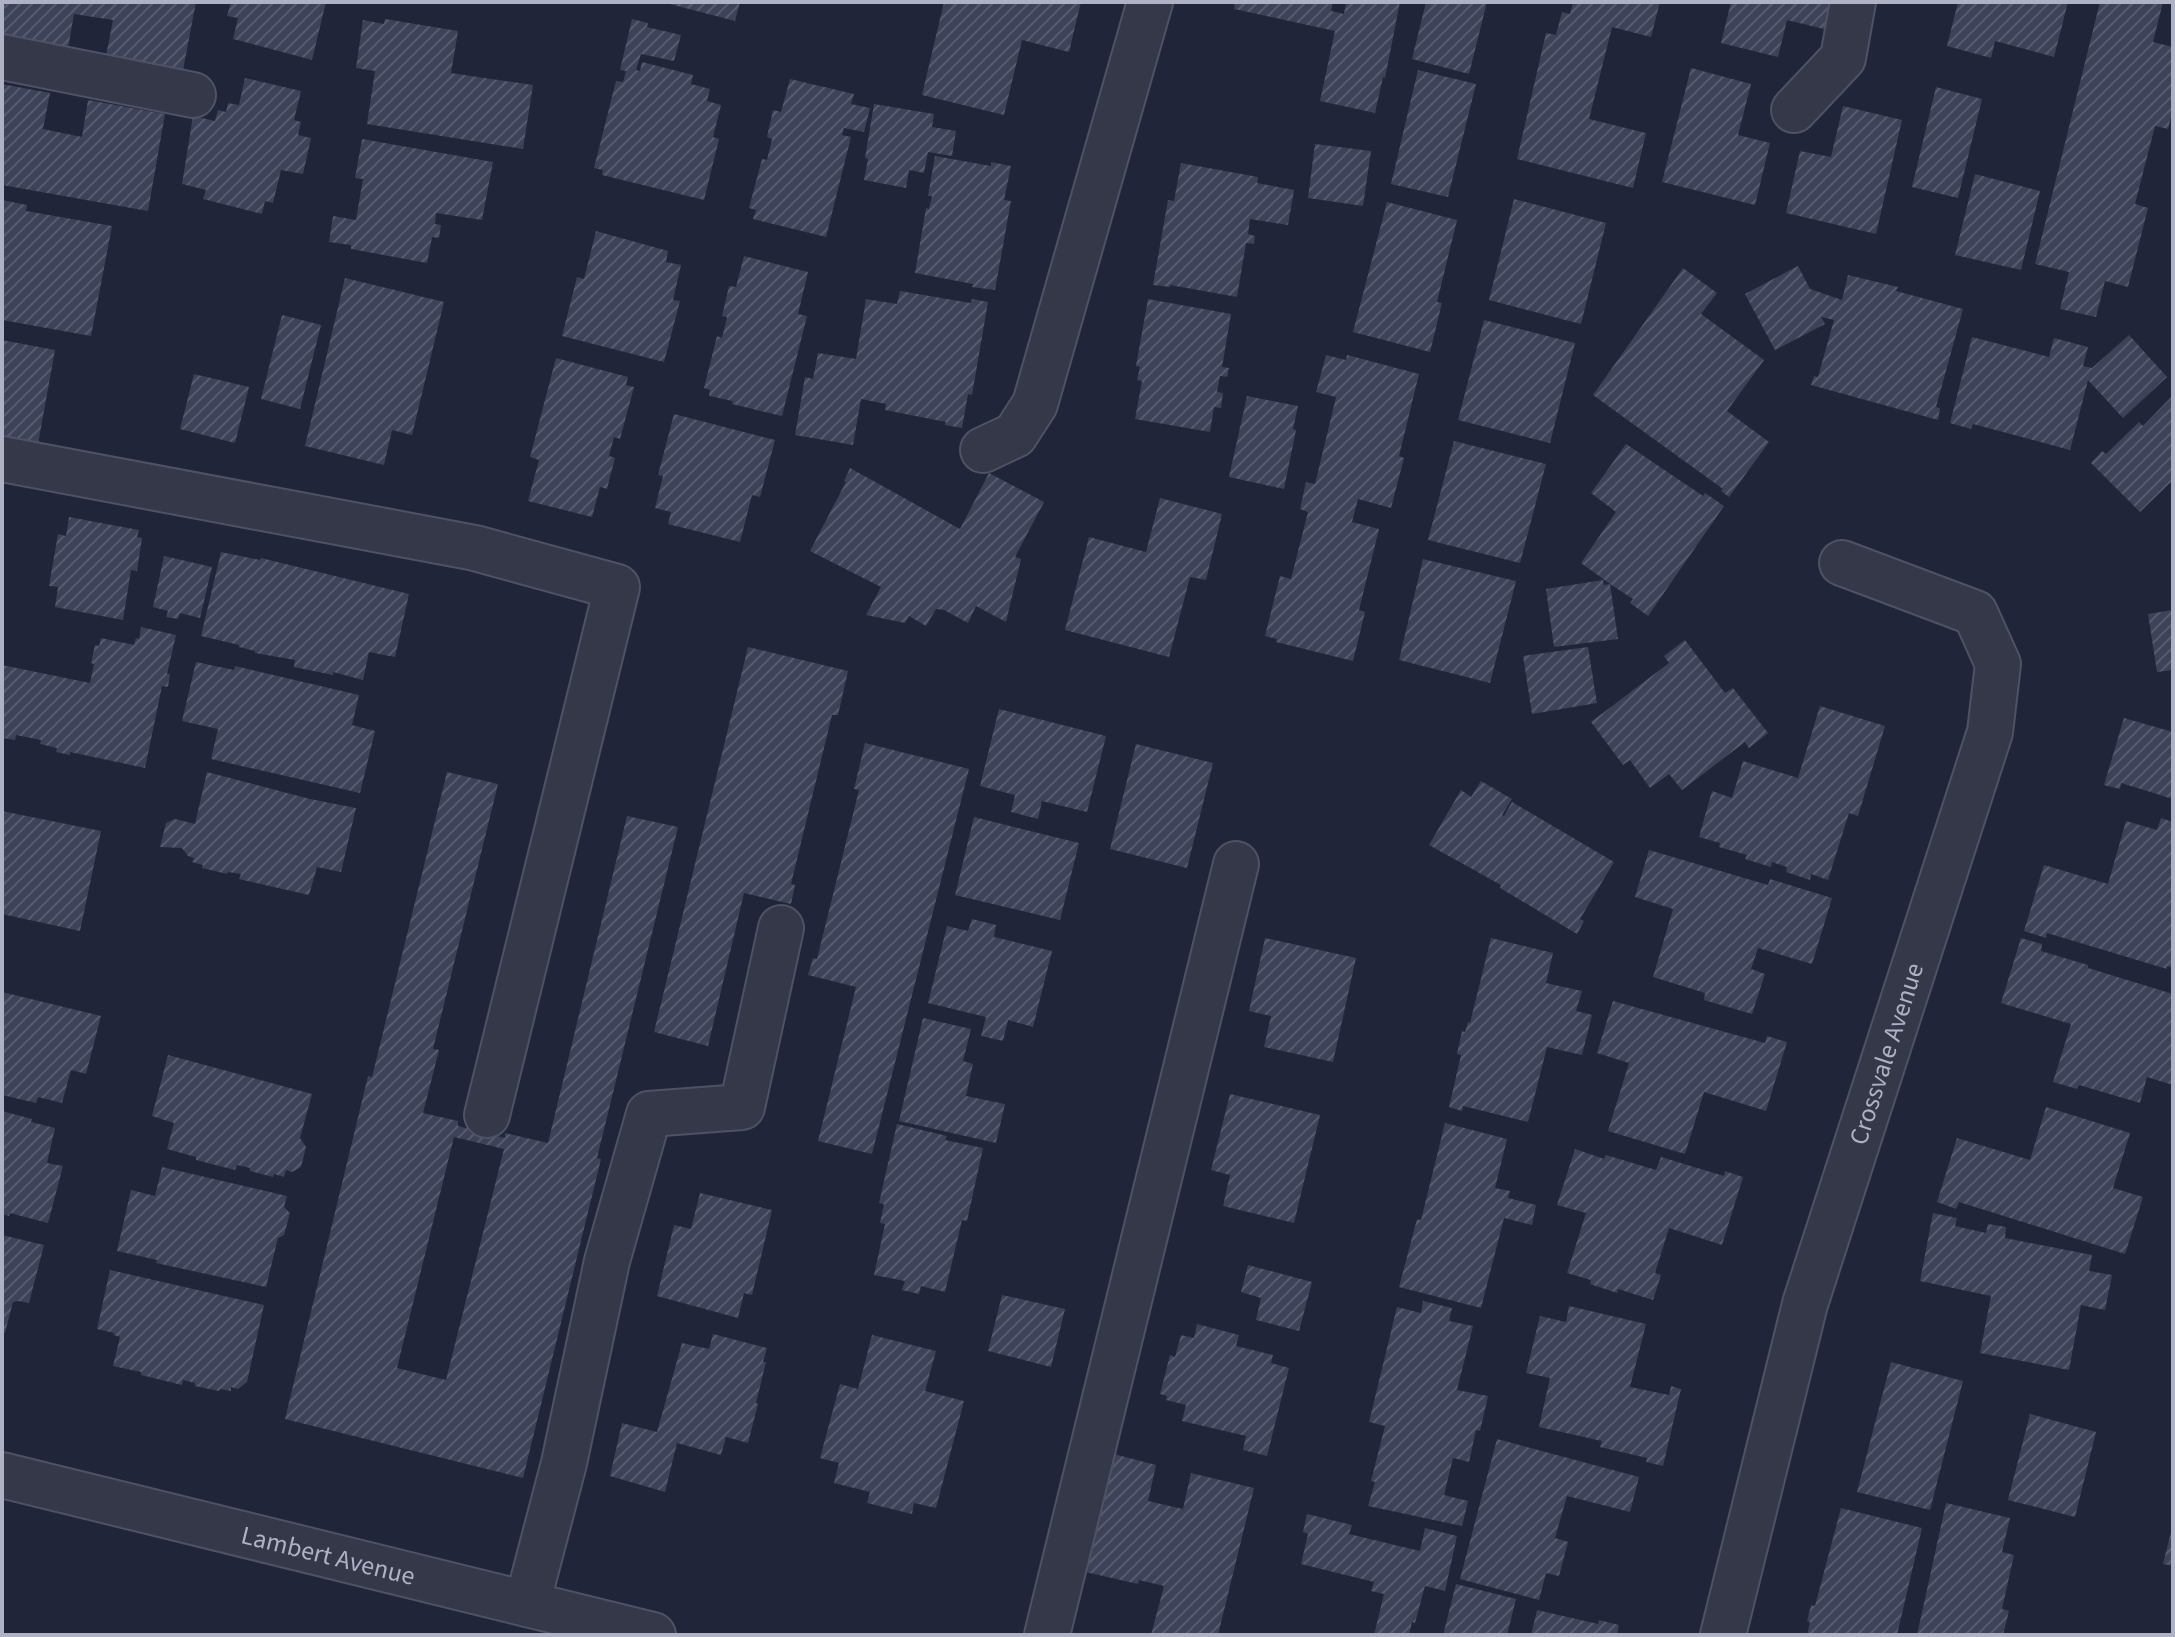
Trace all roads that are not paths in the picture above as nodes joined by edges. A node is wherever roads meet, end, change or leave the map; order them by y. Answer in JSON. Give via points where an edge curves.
{"nodes":[{"id":1,"x":1150,"y":2,"type":"edge"},
{"id":2,"x":1853,"y":2,"type":"edge"},
{"id":3,"x":2,"y":57,"type":"edge"},
{"id":4,"x":193,"y":95,"type":"dead end"},
{"id":5,"x":1794,"y":110,"type":"dead end"},
{"id":6,"x":983,"y":450,"type":"dead end"},
{"id":7,"x":2,"y":459,"type":"edge"},
{"id":8,"x":1842,"y":563,"type":"dead end"},
{"id":9,"x":1236,"y":864,"type":"dead end"},
{"id":10,"x":781,"y":928,"type":"dead end"},
{"id":11,"x":487,"y":1115,"type":"dead end"},
{"id":12,"x":2,"y":1475,"type":"edge"},
{"id":13,"x":527,"y":1604,"type":"junction"},
{"id":14,"x":653,"y":1635,"type":"edge"},
{"id":15,"x":1047,"y":1635,"type":"edge"},
{"id":16,"x":1723,"y":1635,"type":"edge"}],
"edges":[{"from":1,"to":6,"type":"street","via":[[1035,404],[1015,435]]},
{"from":2,"to":5,"type":"street","via":[[1843,58]]},
{"from":3,"to":4,"type":"street"},
{"from":7,"to":11,"type":"street","via":[[475,548],[617,587]]},
{"from":8,"to":16,"type":"street","name":"Crossvale Avenue","via":[[1975,613],[1998,664],[1990,732],[1805,1304]]},
{"from":9,"to":15,"type":"street"},
{"from":10,"to":13,"type":"street","via":[[742,1107],[649,1114],[607,1261],[564,1463]]},
{"from":12,"to":13,"type":"street","name":"Lambert Avenue"},
{"from":13,"to":14,"type":"street","name":"Lambert Avenue"}]}
